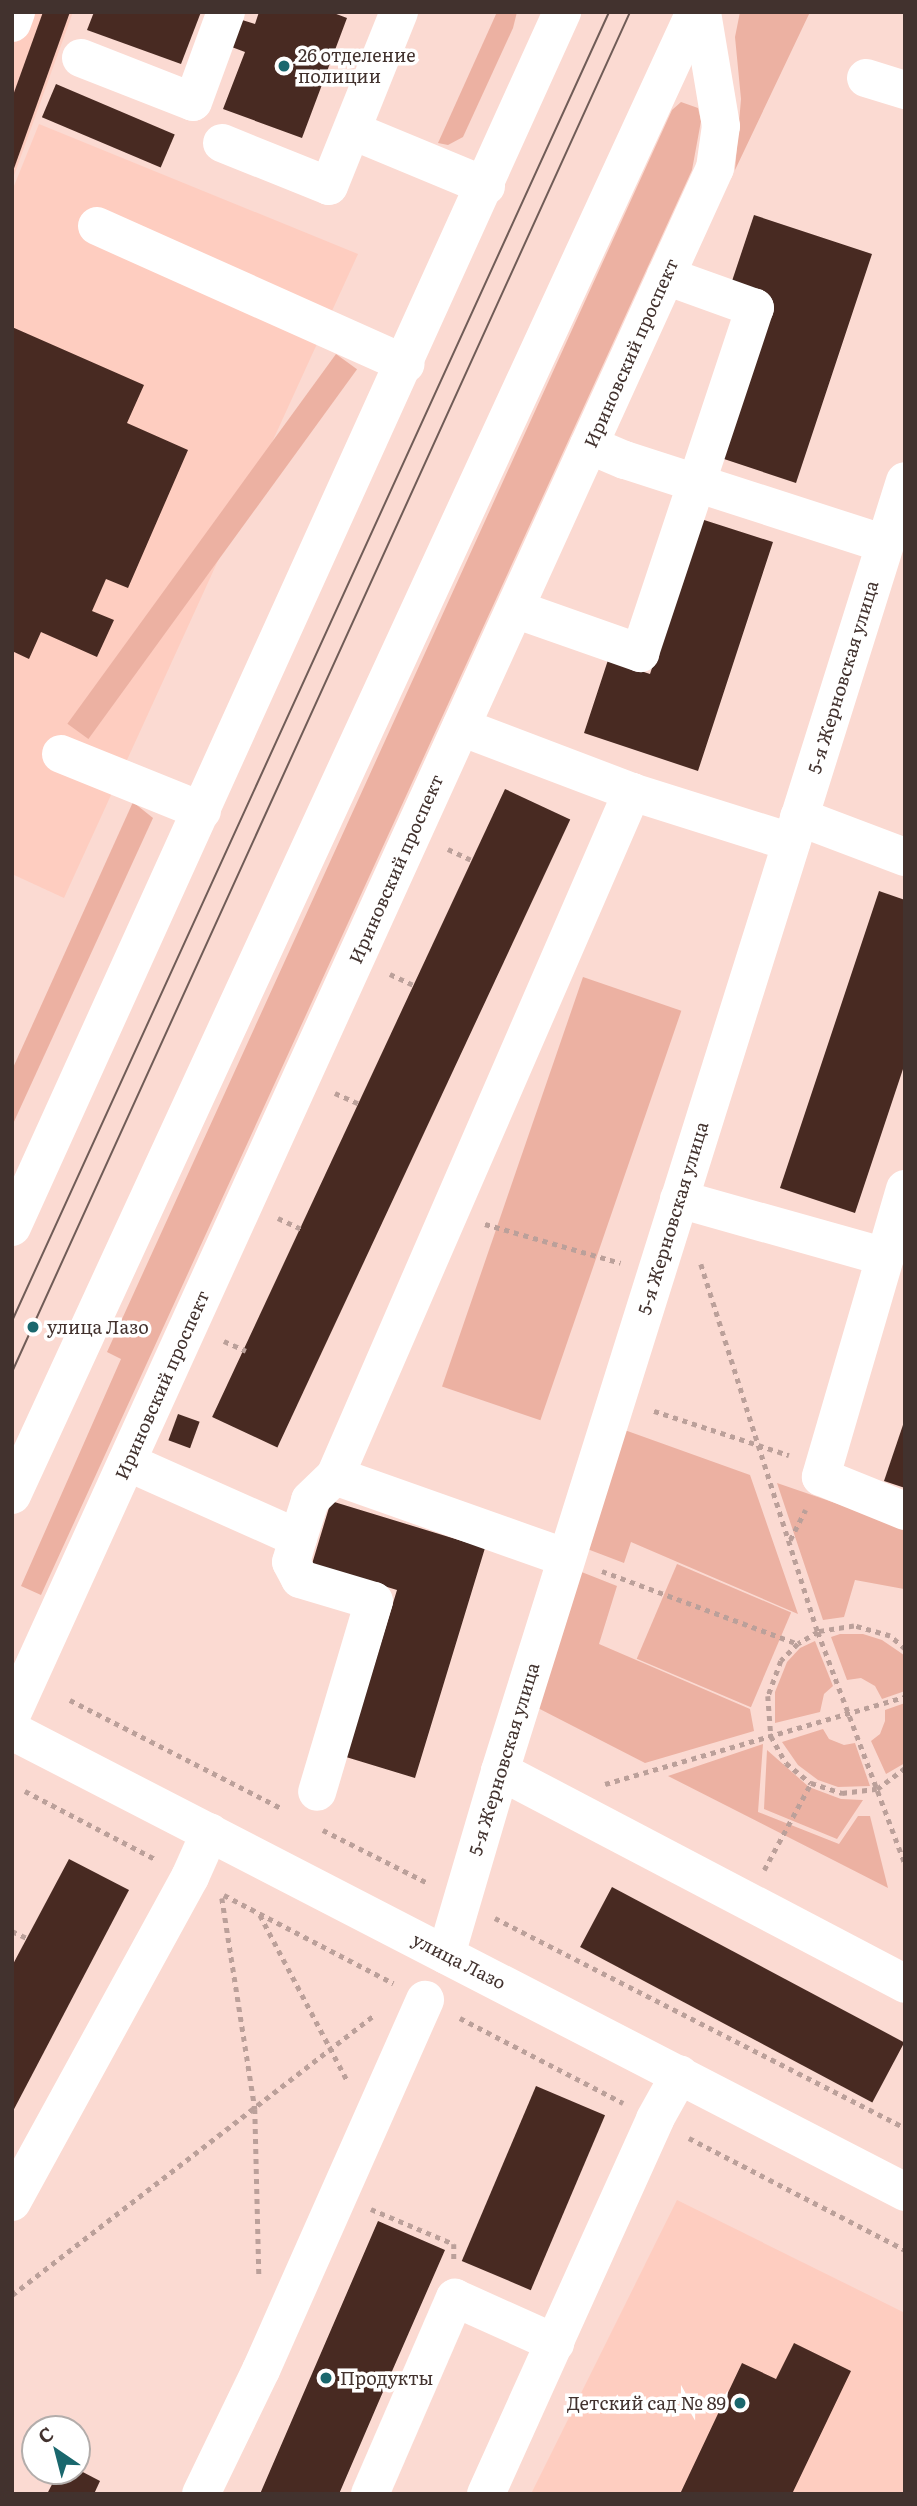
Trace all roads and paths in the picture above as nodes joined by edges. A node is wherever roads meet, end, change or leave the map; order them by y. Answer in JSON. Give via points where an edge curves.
{"nodes":[{"id":1,"x":16,"y":12,"type":"edge"},
{"id":2,"x":226,"y":12,"type":"edge"},
{"id":3,"x":399,"y":12,"type":"edge"},
{"id":4,"x":562,"y":12,"type":"edge"},
{"id":5,"x":695,"y":12,"type":"edge"},
{"id":6,"x":702,"y":12,"type":"edge"},
{"id":7,"x":12,"y":23,"type":"edge"},
{"id":8,"x":81,"y":58,"type":"dead end"},
{"id":9,"x":866,"y":78,"type":"dead end"},
{"id":10,"x":905,"y":90,"type":"edge"},
{"id":11,"x":353,"y":131,"type":"junction"},
{"id":12,"x":222,"y":143,"type":"dead end"},
{"id":13,"x":486,"y":186,"type":"junction"},
{"id":14,"x":97,"y":226,"type":"dead end"},
{"id":15,"x":666,"y":276,"type":"junction"},
{"id":16,"x":406,"y":364,"type":"junction"},
{"id":17,"x":589,"y":445,"type":"junction"},
{"id":18,"x":905,"y":481,"type":"edge"},
{"id":19,"x":697,"y":484,"type":"junction"},
{"id":20,"x":885,"y":544,"type":"junction"},
{"id":21,"x":514,"y":609,"type":"junction"},
{"id":22,"x":461,"y":727,"type":"junction"},
{"id":23,"x":61,"y":754,"type":"dead end"},
{"id":24,"x":632,"y":792,"type":"junction"},
{"id":25,"x":202,"y":811,"type":"junction"},
{"id":26,"x":795,"y":829,"type":"junction"},
{"id":27,"x":447,"y":849,"type":"dead end"},
{"id":28,"x":905,"y":857,"type":"edge"},
{"id":29,"x":472,"y":860,"type":"dead end"},
{"id":30,"x":390,"y":974,"type":"dead end"},
{"id":31,"x":414,"y":985,"type":"dead end"},
{"id":32,"x":335,"y":1093,"type":"dead end"},
{"id":33,"x":359,"y":1104,"type":"dead end"},
{"id":34,"x":679,"y":1199,"type":"junction"},
{"id":35,"x":903,"y":1203,"type":"edge"},
{"id":36,"x":449,"y":1214,"type":"junction"},
{"id":37,"x":278,"y":1218,"type":"dead end"},
{"id":38,"x":12,"y":1227,"type":"edge"},
{"id":39,"x":302,"y":1229,"type":"dead end"},
{"id":40,"x":885,"y":1256,"type":"junction"},
{"id":41,"x":656,"y":1272,"type":"junction"},
{"id":42,"x":222,"y":1340,"type":"dead end"},
{"id":43,"x":246,"y":1351,"type":"dead end"},
{"id":44,"x":616,"y":1399,"type":"junction"},
{"id":45,"x":760,"y":1445,"type":"junction"},
{"id":46,"x":127,"y":1462,"type":"junction"},
{"id":47,"x":335,"y":1476,"type":"junction"},
{"id":48,"x":12,"y":1495,"type":"edge"},
{"id":49,"x":905,"y":1511,"type":"edge"},
{"id":50,"x":298,"y":1538,"type":"junction"},
{"id":51,"x":566,"y":1558,"type":"junction"},
{"id":52,"x":818,"y":1632,"type":"junction"},
{"id":53,"x":798,"y":1644,"type":"junction"},
{"id":54,"x":905,"y":1649,"type":"edge"},
{"id":55,"x":905,"y":1697,"type":"edge"},
{"id":56,"x":849,"y":1713,"type":"junction"},
{"id":57,"x":12,"y":1714,"type":"edge"},
{"id":58,"x":12,"y":1731,"type":"edge"},
{"id":59,"x":771,"y":1736,"type":"junction"},
{"id":60,"x":905,"y":1768,"type":"edge"},
{"id":61,"x":500,"y":1771,"type":"junction"},
{"id":62,"x":811,"y":1783,"type":"junction"},
{"id":63,"x":877,"y":1789,"type":"junction"},
{"id":64,"x":25,"y":1791,"type":"dead end"},
{"id":65,"x":317,"y":1792,"type":"dead end"},
{"id":66,"x":554,"y":1799,"type":"junction"},
{"id":67,"x":210,"y":1832,"type":"junction"},
{"id":68,"x":784,"y":1833,"type":"dead end"},
{"id":69,"x":905,"y":1863,"type":"edge"},
{"id":70,"x":190,"y":1877,"type":"junction"},
{"id":71,"x":259,"y":1913,"type":"junction"},
{"id":72,"x":12,"y":1931,"type":"edge"},
{"id":73,"x":27,"y":1938,"type":"dead end"},
{"id":74,"x":446,"y":1955,"type":"junction"},
{"id":75,"x":905,"y":1984,"type":"edge"},
{"id":76,"x":415,"y":1995,"type":"junction"},
{"id":77,"x":330,"y":2051,"type":"junction"},
{"id":78,"x":680,"y":2074,"type":"junction"},
{"id":79,"x":255,"y":2109,"type":"junction"},
{"id":80,"x":655,"y":2119,"type":"junction"},
{"id":81,"x":370,"y":2120,"type":"junction"},
{"id":82,"x":905,"y":2192,"type":"edge"},
{"id":83,"x":338,"y":2196,"type":"junction"},
{"id":84,"x":12,"y":2202,"type":"edge"},
{"id":85,"x":905,"y":2250,"type":"edge"},
{"id":86,"x":259,"y":2288,"type":"dead end"},
{"id":87,"x":12,"y":2295,"type":"edge"},
{"id":88,"x":455,"y":2298,"type":"junction"},
{"id":89,"x":555,"y":2343,"type":"junction"},
{"id":90,"x":201,"y":2494,"type":"edge"},
{"id":91,"x":370,"y":2494,"type":"edge"},
{"id":92,"x":486,"y":2494,"type":"edge"}],
"edges":[{"from":1,"to":7,"type":"street"},
{"from":2,"to":8,"type":"street","via":[[193,102]]},
{"from":3,"to":11,"type":"street"},
{"from":4,"to":13,"type":"street"},
{"from":5,"to":48,"type":"street"},
{"from":6,"to":15,"type":"street","name":"Ириновский проспект","via":[[721,126],[715,168]]},
{"from":9,"to":10,"type":"street"},
{"from":11,"to":12,"type":"street","via":[[329,186]]},
{"from":11,"to":13,"type":"street"},
{"from":13,"to":16,"type":"street"},
{"from":14,"to":16,"type":"street"},
{"from":15,"to":17,"type":"street","name":"Ириновский проспект"},
{"from":15,"to":19,"type":"street","via":[[755,308]]},
{"from":16,"to":25,"type":"street"},
{"from":17,"to":19,"type":"street"},
{"from":17,"to":21,"type":"street","name":"Ириновский проспект"},
{"from":18,"to":20,"type":"street","name":"5-я Жерновская улица"},
{"from":19,"to":20,"type":"street"},
{"from":19,"to":21,"type":"street","via":[[640,653]]},
{"from":20,"to":26,"type":"street","name":"5-я Жерновская улица"},
{"from":21,"to":22,"type":"street","name":"Ириновский проспект"},
{"from":22,"to":24,"type":"street"},
{"from":22,"to":46,"type":"street","name":"Ириновский проспект"},
{"from":23,"to":25,"type":"street"},
{"from":24,"to":26,"type":"street"},
{"from":24,"to":36,"type":"street"},
{"from":25,"to":38,"type":"street"},
{"from":26,"to":28,"type":"street"},
{"from":26,"to":34,"type":"street","name":"5-я Жерновская улица"},
{"from":27,"to":29,"type":"path"},
{"from":30,"to":31,"type":"path"},
{"from":32,"to":33,"type":"path"},
{"from":34,"to":40,"type":"street"},
{"from":34,"to":41,"type":"street","name":"5-я Жерновская улица"},
{"from":34,"to":45,"type":"path"},
{"from":35,"to":40,"type":"street"},
{"from":36,"to":41,"type":"path"},
{"from":36,"to":47,"type":"street"},
{"from":37,"to":39,"type":"path"},
{"from":40,"to":49,"type":"street","via":[[821,1476]]},
{"from":41,"to":44,"type":"street","name":"5-я Жерновская улица"},
{"from":42,"to":43,"type":"path"},
{"from":44,"to":45,"type":"path"},
{"from":44,"to":51,"type":"street","name":"5-я Жерновская улица"},
{"from":45,"to":52,"type":"path"},
{"from":46,"to":50,"type":"street"},
{"from":46,"to":57,"type":"street","name":"Ириновский проспект"},
{"from":47,"to":50,"type":"street","via":[[310,1500]]},
{"from":47,"to":51,"type":"street"},
{"from":50,"to":65,"type":"street","via":[[291,1562],[300,1579],[374,1601]]},
{"from":51,"to":53,"type":"path"},
{"from":51,"to":61,"type":"street","name":"5-я Жерновская улица"},
{"from":52,"to":53,"type":"path"},
{"from":52,"to":54,"type":"path","via":[[854,1626],[890,1636]]},
{"from":52,"to":56,"type":"path"},
{"from":53,"to":59,"type":"path","via":[[781,1661],[768,1696]]},
{"from":55,"to":56,"type":"path"},
{"from":56,"to":59,"type":"path"},
{"from":56,"to":63,"type":"path"},
{"from":58,"to":67,"type":"street","name":"улица Лазо"},
{"from":59,"to":62,"type":"path","via":[[786,1763]]},
{"from":59,"to":66,"type":"path"},
{"from":60,"to":63,"type":"path"},
{"from":61,"to":66,"type":"street"},
{"from":61,"to":74,"type":"street","name":"5-я Жерновская улица"},
{"from":62,"to":63,"type":"path","via":[[842,1793]]},
{"from":62,"to":68,"type":"path"},
{"from":63,"to":69,"type":"path"},
{"from":64,"to":70,"type":"path"},
{"from":66,"to":75,"type":"street"},
{"from":67,"to":70,"type":"street"},
{"from":67,"to":74,"type":"street","name":"улица Лазо"},
{"from":70,"to":84,"type":"street"},
{"from":71,"to":76,"type":"path"},
{"from":71,"to":77,"type":"path"},
{"from":71,"to":79,"type":"path","via":[[221,1894]]},
{"from":72,"to":73,"type":"path"},
{"from":74,"to":78,"type":"street","name":"улица Лазо"},
{"from":76,"to":77,"type":"path"},
{"from":76,"to":80,"type":"path"},
{"from":76,"to":81,"type":"street"},
{"from":77,"to":79,"type":"path"},
{"from":77,"to":81,"type":"path"},
{"from":78,"to":80,"type":"street"},
{"from":78,"to":82,"type":"street","name":"улица Лазо"},
{"from":79,"to":86,"type":"path"},
{"from":79,"to":87,"type":"path"},
{"from":80,"to":85,"type":"path"},
{"from":80,"to":89,"type":"street"},
{"from":81,"to":83,"type":"street"},
{"from":83,"to":88,"type":"path","via":[[454,2244]]},
{"from":83,"to":90,"type":"street"},
{"from":88,"to":89,"type":"street"},
{"from":88,"to":91,"type":"street"},
{"from":89,"to":92,"type":"street"}]}
